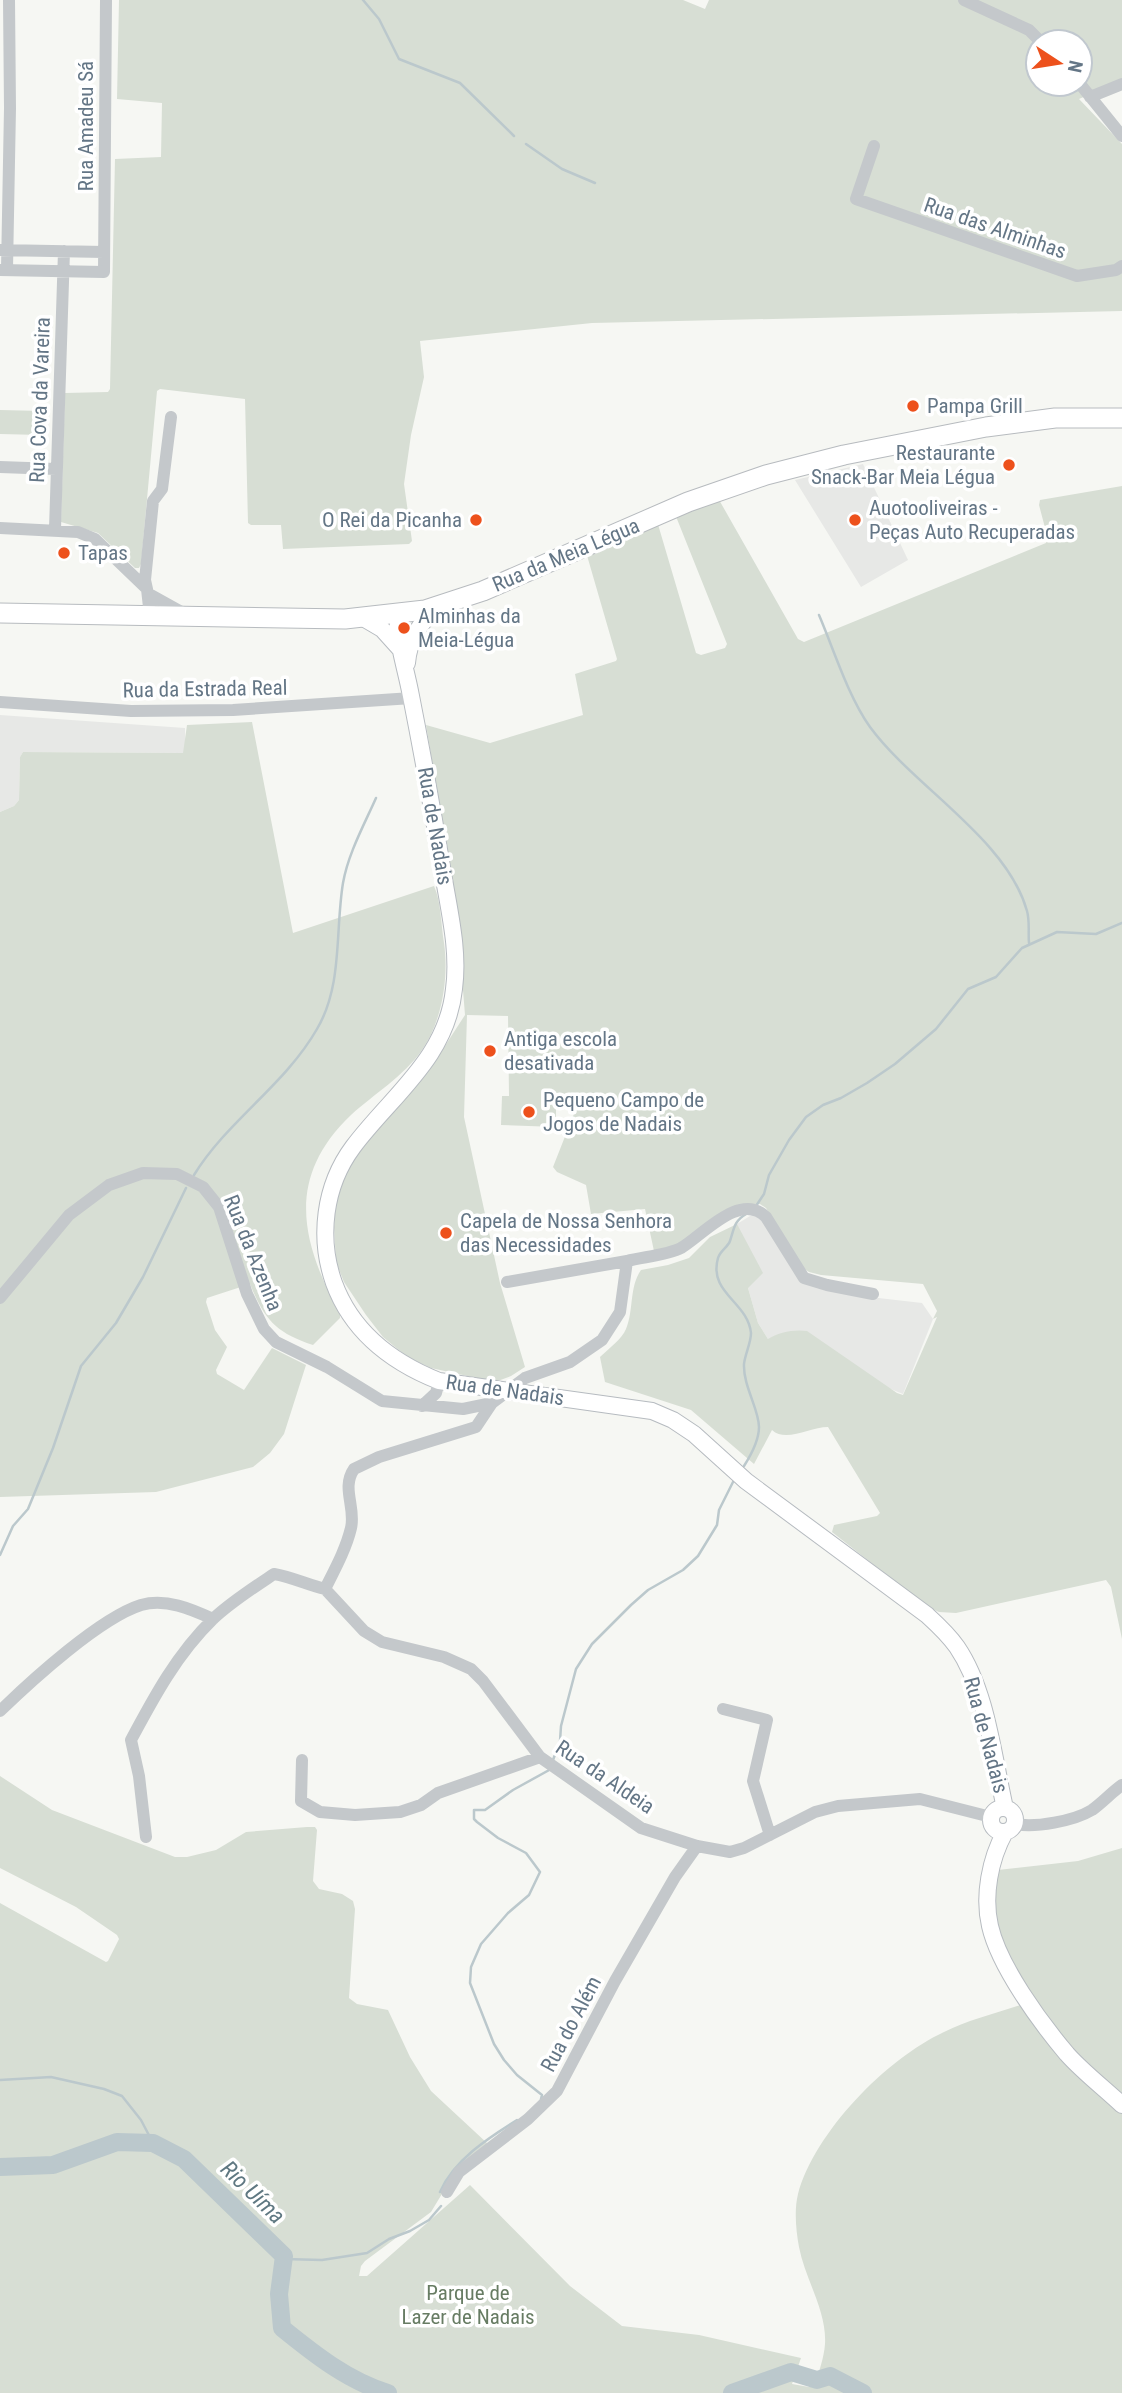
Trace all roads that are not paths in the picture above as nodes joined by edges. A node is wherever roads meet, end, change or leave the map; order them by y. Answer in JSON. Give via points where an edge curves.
{"nodes":[{"id":1,"x":9,"y":0,"type":"edge"},
{"id":2,"x":106,"y":0,"type":"edge"},
{"id":3,"x":964,"y":0,"type":"edge"},
{"id":4,"x":1025,"y":28,"type":"edge"},
{"id":5,"x":5,"y":59,"type":"edge"},
{"id":6,"x":1122,"y":84,"type":"edge"},
{"id":7,"x":1094,"y":95,"type":"edge"},
{"id":8,"x":1091,"y":98,"type":"edge"},
{"id":9,"x":1122,"y":136,"type":"edge"},
{"id":10,"x":874,"y":146,"type":"dead end"},
{"id":11,"x":0,"y":156,"type":"edge"},
{"id":12,"x":9,"y":170,"type":"junction"},
{"id":13,"x":4,"y":250,"type":"edge"},
{"id":14,"x":64,"y":251,"type":"junction"},
{"id":15,"x":104,"y":252,"type":"junction"},
{"id":16,"x":1122,"y":266,"type":"edge"},
{"id":17,"x":3,"y":270,"type":"edge"},
{"id":18,"x":64,"y":271,"type":"junction"},
{"id":19,"x":171,"y":417,"type":"dead end"},
{"id":20,"x":1122,"y":418,"type":"edge"},
{"id":21,"x":0,"y":467,"type":"edge"},
{"id":22,"x":56,"y":469,"type":"junction"},
{"id":23,"x":0,"y":528,"type":"edge"},
{"id":24,"x":55,"y":529,"type":"junction"},
{"id":25,"x":153,"y":602,"type":"junction"},
{"id":26,"x":436,"y":607,"type":"junction"},
{"id":27,"x":0,"y":613,"type":"edge"},
{"id":28,"x":407,"y":613,"type":"junction"},
{"id":29,"x":365,"y":619,"type":"junction"},
{"id":30,"x":405,"y":646,"type":"junction"},
{"id":31,"x":412,"y":698,"type":"junction"},
{"id":32,"x":0,"y":702,"type":"edge"},
{"id":33,"x":627,"y":1261,"type":"junction"},
{"id":34,"x":507,"y":1282,"type":"dead end"},
{"id":35,"x":873,"y":1294,"type":"dead end"},
{"id":36,"x":0,"y":1298,"type":"edge"},
{"id":37,"x":439,"y":1381,"type":"junction"},
{"id":38,"x":507,"y":1390,"type":"junction"},
{"id":39,"x":492,"y":1404,"type":"junction"},
{"id":40,"x":422,"y":1406,"type":"junction"},
{"id":41,"x":325,"y":1589,"type":"junction"},
{"id":42,"x":213,"y":1619,"type":"junction"},
{"id":43,"x":723,"y":1709,"type":"dead end"},
{"id":44,"x":0,"y":1711,"type":"edge"},
{"id":45,"x":540,"y":1757,"type":"junction"},
{"id":46,"x":302,"y":1760,"type":"dead end"},
{"id":47,"x":1122,"y":1785,"type":"edge"},
{"id":48,"x":1005,"y":1808,"type":"junction"},
{"id":49,"x":991,"y":1817,"type":"junction"},
{"id":50,"x":1010,"y":1828,"type":"junction"},
{"id":51,"x":770,"y":1835,"type":"junction"},
{"id":52,"x":146,"y":1837,"type":"dead end"},
{"id":53,"x":697,"y":1846,"type":"junction"},
{"id":54,"x":1122,"y":2105,"type":"edge"},
{"id":55,"x":447,"y":2192,"type":"dead end"}],
"edges":[{"from":1,"to":5,"type":"street"},
{"from":2,"to":15,"type":"street","name":"Rua Amadeu Sá"},
{"from":3,"to":4,"type":"street"},
{"from":5,"to":12,"type":"street"},
{"from":6,"to":7,"type":"street"},
{"from":8,"to":9,"type":"street"},
{"from":10,"to":16,"type":"street","name":"Rua das Alminhas","via":[[856,199],[1077,276]]},
{"from":11,"to":12,"type":"street"},
{"from":12,"to":13,"type":"street"},
{"from":13,"to":14,"type":"street"},
{"from":13,"to":17,"type":"street"},
{"from":14,"to":15,"type":"street"},
{"from":14,"to":18,"type":"street","name":"Rua Cova da Vareira"},
{"from":15,"to":18,"type":"street","via":[[104,272]]},
{"from":17,"to":18,"type":"street"},
{"from":18,"to":22,"type":"street","name":"Rua Cova da Vareira"},
{"from":19,"to":25,"type":"street","via":[[162,489],[153,501],[145,580]]},
{"from":20,"to":26,"type":"main road","name":"Rua da Meia Légua","via":[[1055,418],[986,427],[766,475],[688,502]]},
{"from":21,"to":22,"type":"street"},
{"from":22,"to":24,"type":"street","name":"Rua Cova da Vareira"},
{"from":23,"to":24,"type":"street"},
{"from":24,"to":25,"type":"street","via":[[95,539]]},
{"from":25,"to":27,"type":"main road","name":"Rua da Meia Légua","via":[[124,615]]},
{"from":25,"to":29,"type":"main road","name":"Rua da Meia Légua","via":[[189,616]]},
{"from":26,"to":28,"type":"main road","name":"Rua da Meia Légua"},
{"from":26,"to":30,"type":"street","name":"Rua de Nadais"},
{"from":28,"to":29,"type":"main road","name":"Rua da Meia Légua"},
{"from":28,"to":30,"type":"street","name":"Rua de Nadais","via":[[397,629]]},
{"from":29,"to":30,"type":"street"},
{"from":30,"to":31,"type":"street","name":"Rua de Nadais"},
{"from":31,"to":32,"type":"street","name":"Rua da Estrada Real","via":[[169,711]]},
{"from":31,"to":37,"type":"street","name":"Rua de Nadais","via":[[455,948],[454,992],[444,1026],[422,1068],[352,1147],[328,1203],[325,1229],[327,1262],[339,1294],[365,1335],[390,1356]]},
{"from":33,"to":34,"type":"street"},
{"from":33,"to":35,"type":"street","via":[[680,1248],[712,1224],[749,1208],[766,1217],[804,1278]]},
{"from":33,"to":38,"type":"street","via":[[620,1312],[602,1340],[570,1362],[525,1378]]},
{"from":36,"to":40,"type":"street","name":"Rua da Azenha","via":[[69,1215],[109,1185],[143,1173],[177,1174],[203,1187],[219,1208],[247,1294],[264,1329],[276,1342],[382,1401]]},
{"from":37,"to":38,"type":"street","name":"Rua de Nadais"},
{"from":37,"to":40,"type":"street","via":[[436,1393]]},
{"from":38,"to":39,"type":"street"},
{"from":38,"to":48,"type":"street","name":"Rua de Nadais","via":[[652,1411],[673,1420],[746,1481],[927,1615],[968,1666]]},
{"from":39,"to":40,"type":"street","name":"Rua da Azenha","via":[[463,1409]]},
{"from":39,"to":41,"type":"street","via":[[475,1427],[354,1469],[347,1484],[352,1524]]},
{"from":41,"to":42,"type":"street","via":[[274,1574]]},
{"from":41,"to":45,"type":"street","name":"Rua da Aldeia","via":[[364,1631],[382,1643],[444,1657],[471,1670]]},
{"from":42,"to":44,"type":"street","via":[[172,1604],[142,1605],[82,1640]]},
{"from":42,"to":52,"type":"street","via":[[163,1682],[131,1740]]},
{"from":43,"to":51,"type":"street","via":[[767,1720],[753,1781]]},
{"from":45,"to":46,"type":"street","via":[[438,1793],[400,1812],[355,1815],[320,1812],[301,1801]]},
{"from":45,"to":53,"type":"street","name":"Rua da Aldeia","via":[[641,1828]]},
{"from":47,"to":50,"type":"street","via":[[1078,1817]]},
{"from":48,"to":49,"type":"street","via":[[995,1810]]},
{"from":48,"to":50,"type":"street","via":[[1015,1815]]},
{"from":49,"to":50,"type":"street","via":[[994,1829]]},
{"from":49,"to":51,"type":"street","name":"Rua da Aldeia","via":[[920,1799],[838,1806],[815,1812]]},
{"from":50,"to":54,"type":"street","via":[[988,1883],[990,1927],[999,1952],[1021,1992],[1068,2055]]},
{"from":51,"to":53,"type":"street","name":"Rua da Aldeia","via":[[730,1852]]},
{"from":53,"to":55,"type":"street","name":"Rua do Além","via":[[615,1981],[557,2091],[459,2172]]}]}
